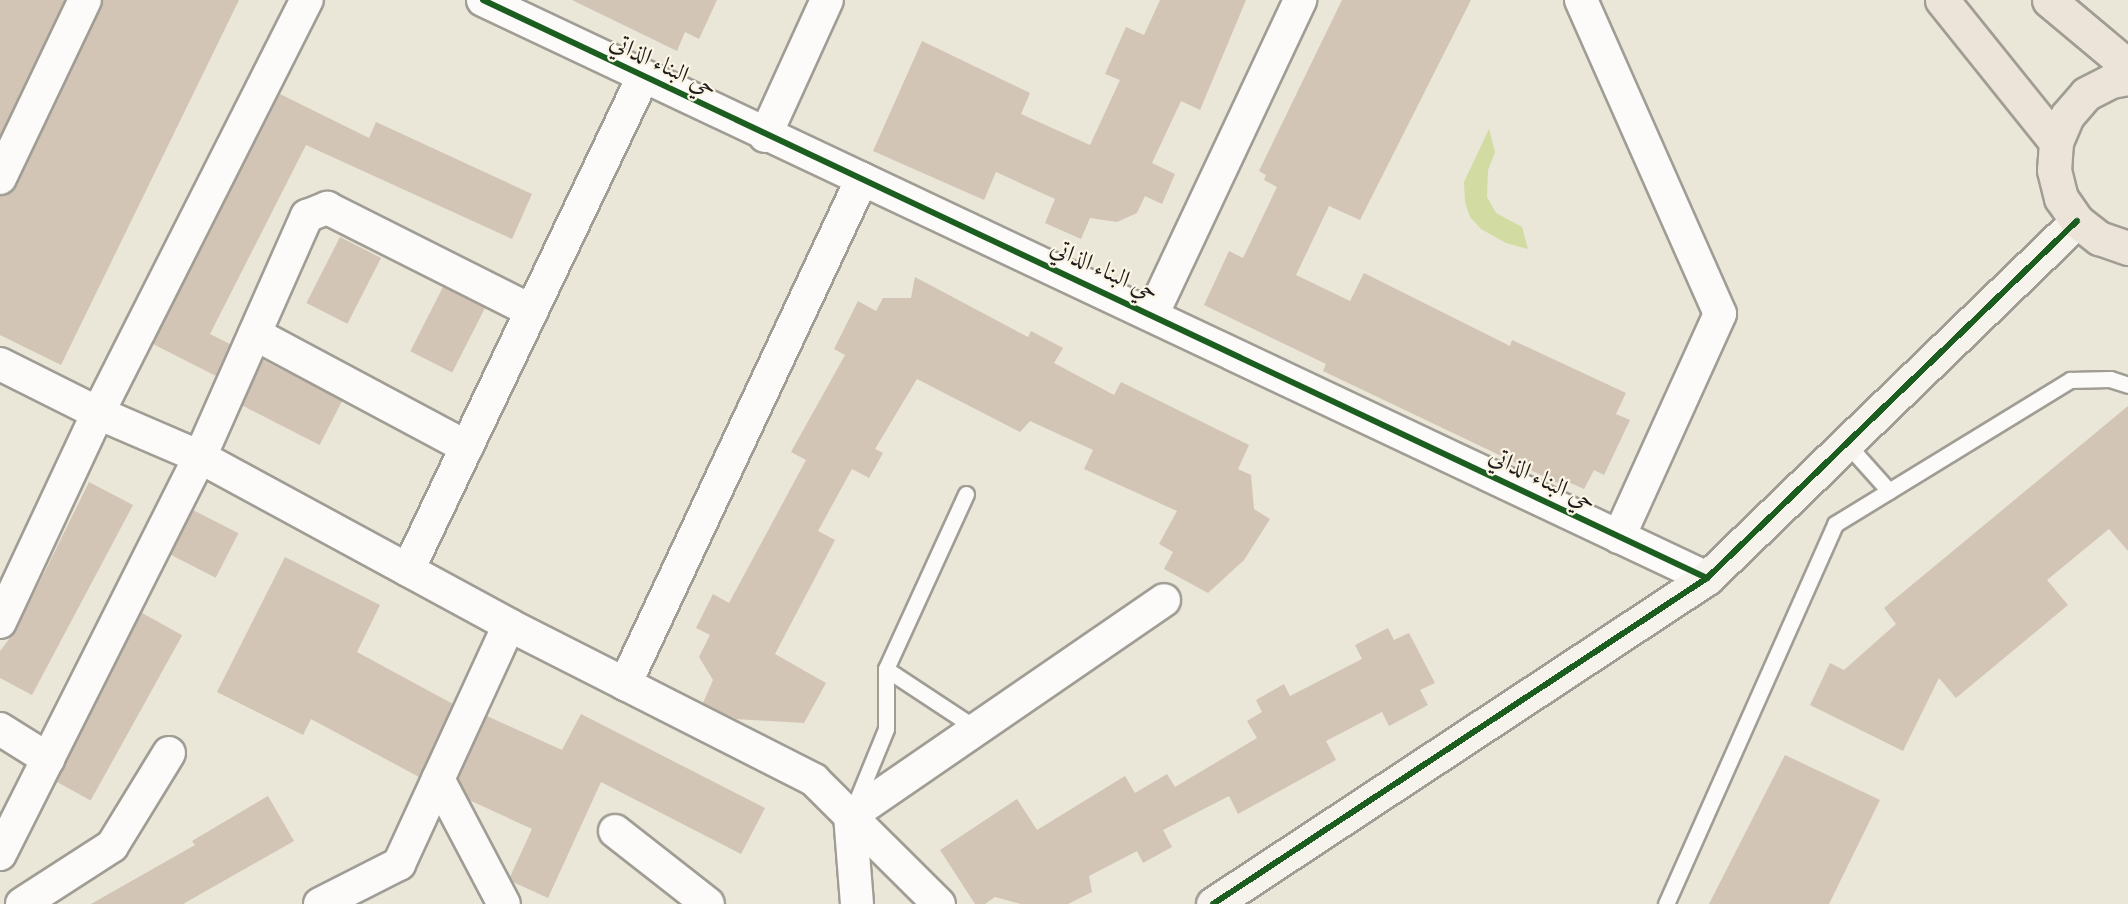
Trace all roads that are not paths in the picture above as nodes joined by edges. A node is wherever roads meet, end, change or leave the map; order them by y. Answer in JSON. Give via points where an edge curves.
{"nodes":[{"id":1,"x":85,"y":0,"type":"edge"},
{"id":2,"x":307,"y":0,"type":"edge"},
{"id":3,"x":483,"y":0,"type":"edge"},
{"id":4,"x":827,"y":0,"type":"edge"},
{"id":5,"x":1300,"y":0,"type":"edge"},
{"id":6,"x":1581,"y":0,"type":"edge"},
{"id":7,"x":1942,"y":0,"type":"edge"},
{"id":8,"x":2049,"y":0,"type":"edge"},
{"id":9,"x":2128,"y":66,"type":"edge"},
{"id":10,"x":643,"y":77,"type":"junction"},
{"id":11,"x":2128,"y":78,"type":"edge"},
{"id":12,"x":765,"y":136,"type":"junction"},
{"id":13,"x":2056,"y":142,"type":"junction"},
{"id":14,"x":0,"y":178,"type":"edge"},
{"id":15,"x":862,"y":179,"type":"junction"},
{"id":16,"x":2077,"y":221,"type":"junction"},
{"id":17,"x":2127,"y":247,"type":"edge"},
{"id":18,"x":532,"y":311,"type":"junction"},
{"id":19,"x":1152,"y":313,"type":"junction"},
{"id":20,"x":255,"y":334,"type":"junction"},
{"id":21,"x":0,"y":364,"type":"edge"},
{"id":22,"x":2128,"y":385,"type":"edge"},
{"id":23,"x":98,"y":413,"type":"junction"},
{"id":24,"x":1847,"y":444,"type":"junction"},
{"id":25,"x":467,"y":447,"type":"junction"},
{"id":26,"x":200,"y":457,"type":"junction"},
{"id":27,"x":1889,"y":491,"type":"junction"},
{"id":28,"x":966,"y":494,"type":"dead end"},
{"id":29,"x":1619,"y":537,"type":"junction"},
{"id":30,"x":408,"y":570,"type":"junction"},
{"id":31,"x":1707,"y":578,"type":"junction"},
{"id":32,"x":1164,"y":600,"type":"dead end"},
{"id":33,"x":0,"y":622,"type":"edge"},
{"id":34,"x":509,"y":625,"type":"junction"},
{"id":35,"x":886,"y":669,"type":"junction"},
{"id":36,"x":625,"y":684,"type":"junction"},
{"id":37,"x":0,"y":729,"type":"edge"},
{"id":38,"x":977,"y":729,"type":"junction"},
{"id":39,"x":169,"y":753,"type":"dead end"},
{"id":40,"x":48,"y":759,"type":"junction"},
{"id":41,"x":438,"y":779,"type":"junction"},
{"id":42,"x":850,"y":816,"type":"junction"},
{"id":43,"x":615,"y":831,"type":"dead end"},
{"id":44,"x":0,"y":854,"type":"edge"},
{"id":45,"x":22,"y":904,"type":"edge"},
{"id":46,"x":320,"y":904,"type":"edge"},
{"id":47,"x":504,"y":904,"type":"edge"},
{"id":48,"x":708,"y":904,"type":"edge"},
{"id":49,"x":857,"y":904,"type":"edge"},
{"id":50,"x":939,"y":904,"type":"edge"},
{"id":51,"x":1213,"y":904,"type":"edge"},
{"id":52,"x":1666,"y":904,"type":"edge"}],
"edges":[{"from":1,"to":14,"type":"street"},
{"from":2,"to":23,"type":"street"},
{"from":3,"to":10,"type":"street","name":"حي البناء الذاتي"},
{"from":4,"to":12,"type":"street"},
{"from":5,"to":19,"type":"street"},
{"from":6,"to":29,"type":"street","via":[[1720,314]]},
{"from":7,"to":13,"type":"highway"},
{"from":8,"to":9,"type":"highway"},
{"from":10,"to":12,"type":"street","name":"حي البناء الذاتي"},
{"from":10,"to":18,"type":"street"},
{"from":11,"to":13,"type":"highway","via":[[2111,81],[2086,94],[2067,116]]},
{"from":12,"to":15,"type":"street","name":"حي البناء الذاتي"},
{"from":13,"to":16,"type":"highway","via":[[2054,170],[2061,198]]},
{"from":15,"to":19,"type":"street","name":"حي البناء الذاتي"},
{"from":15,"to":36,"type":"street"},
{"from":16,"to":17,"type":"highway","via":[[2099,238]]},
{"from":16,"to":24,"type":"street"},
{"from":18,"to":20,"type":"street","via":[[327,208],[307,216]]},
{"from":18,"to":25,"type":"street"},
{"from":19,"to":29,"type":"street","name":"حي البناء الذاتي"},
{"from":20,"to":25,"type":"street"},
{"from":20,"to":26,"type":"street"},
{"from":21,"to":23,"type":"street"},
{"from":22,"to":27,"type":"lane","via":[[2110,379],[2070,380]]},
{"from":23,"to":26,"type":"street"},
{"from":23,"to":33,"type":"street"},
{"from":24,"to":27,"type":"lane"},
{"from":24,"to":31,"type":"street"},
{"from":25,"to":30,"type":"street"},
{"from":26,"to":30,"type":"street"},
{"from":26,"to":40,"type":"street"},
{"from":27,"to":52,"type":"lane","via":[[1835,524]]},
{"from":28,"to":35,"type":"lane"},
{"from":29,"to":31,"type":"street","name":"حي البناء الذاتي"},
{"from":30,"to":34,"type":"street"},
{"from":31,"to":51,"type":"street"},
{"from":32,"to":38,"type":"street"},
{"from":34,"to":36,"type":"street"},
{"from":34,"to":41,"type":"street"},
{"from":35,"to":38,"type":"lane"},
{"from":35,"to":42,"type":"lane","via":[[886,729]]},
{"from":36,"to":42,"type":"street","via":[[814,780]]},
{"from":37,"to":40,"type":"street"},
{"from":38,"to":42,"type":"street"},
{"from":39,"to":45,"type":"street","via":[[112,846]]},
{"from":40,"to":44,"type":"street"},
{"from":41,"to":46,"type":"street","via":[[399,864]]},
{"from":41,"to":47,"type":"street"},
{"from":42,"to":49,"type":"street"},
{"from":42,"to":50,"type":"street"},
{"from":43,"to":48,"type":"street"}]}
